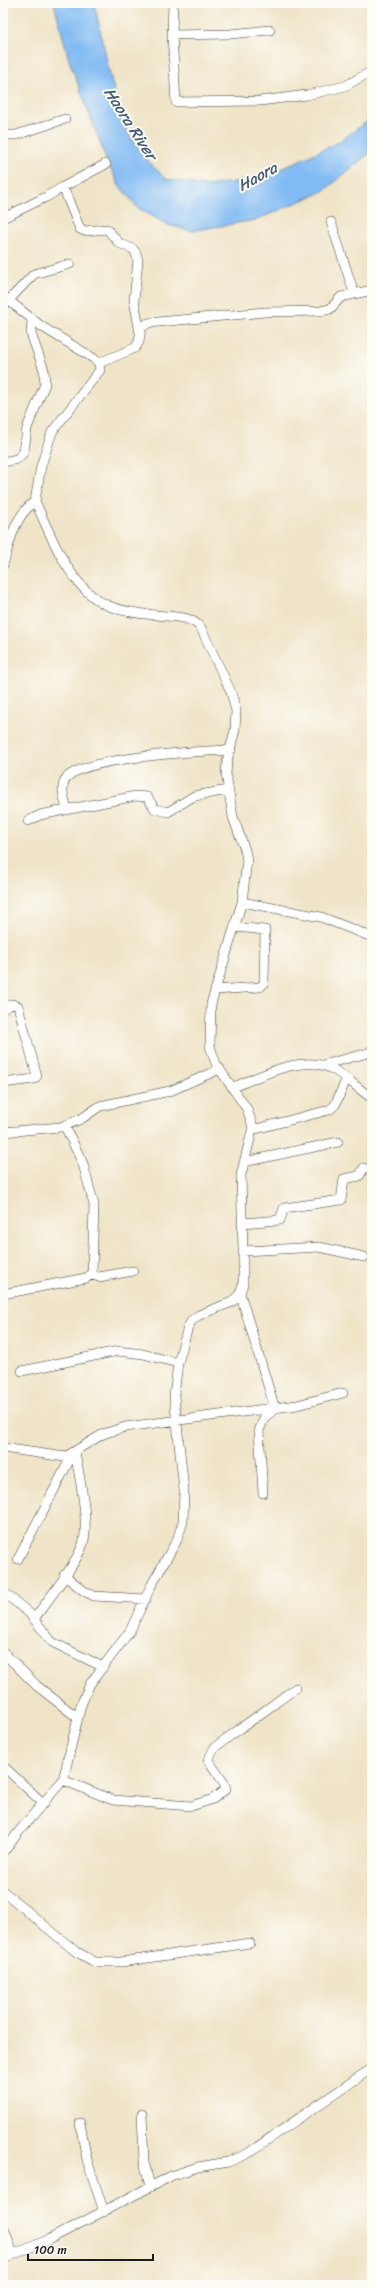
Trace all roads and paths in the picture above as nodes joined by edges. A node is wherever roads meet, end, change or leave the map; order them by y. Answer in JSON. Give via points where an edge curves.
{"nodes":[{"id":1,"x":173,"y":3,"type":"edge"},
{"id":2,"x":270,"y":30,"type":"dead end"},
{"id":3,"x":172,"y":35,"type":"junction"},
{"id":4,"x":372,"y":71,"type":"edge"},
{"id":5,"x":65,"y":119,"type":"dead end"},
{"id":6,"x":3,"y":135,"type":"edge"},
{"id":7,"x":106,"y":164,"type":"dead end"},
{"id":8,"x":63,"y":186,"type":"junction"},
{"id":9,"x":3,"y":218,"type":"edge"},
{"id":10,"x":330,"y":222,"type":"dead end"},
{"id":11,"x":70,"y":264,"type":"dead end"},
{"id":12,"x":372,"y":290,"type":"edge"},
{"id":13,"x":354,"y":293,"type":"junction"},
{"id":14,"x":5,"y":299,"type":"edge"},
{"id":15,"x":32,"y":320,"type":"junction"},
{"id":16,"x":140,"y":332,"type":"junction"},
{"id":17,"x":99,"y":363,"type":"junction"},
{"id":18,"x":3,"y":462,"type":"edge"},
{"id":19,"x":35,"y":501,"type":"junction"},
{"id":20,"x":3,"y":565,"type":"edge"},
{"id":21,"x":231,"y":750,"type":"junction"},
{"id":22,"x":228,"y":790,"type":"junction"},
{"id":23,"x":67,"y":809,"type":"junction"},
{"id":24,"x":28,"y":821,"type":"dead end"},
{"id":25,"x":242,"y":902,"type":"junction"},
{"id":26,"x":235,"y":926,"type":"junction"},
{"id":27,"x":372,"y":937,"type":"edge"},
{"id":28,"x":215,"y":990,"type":"junction"},
{"id":29,"x":3,"y":1009,"type":"edge"},
{"id":30,"x":372,"y":1050,"type":"edge"},
{"id":31,"x":322,"y":1065,"type":"junction"},
{"id":32,"x":220,"y":1070,"type":"junction"},
{"id":33,"x":346,"y":1080,"type":"junction"},
{"id":34,"x":3,"y":1083,"type":"edge"},
{"id":35,"x":233,"y":1087,"type":"junction"},
{"id":36,"x":372,"y":1098,"type":"edge"},
{"id":37,"x":65,"y":1126,"type":"junction"},
{"id":38,"x":252,"y":1130,"type":"junction"},
{"id":39,"x":3,"y":1132,"type":"edge"},
{"id":40,"x":338,"y":1142,"type":"dead end"},
{"id":41,"x":244,"y":1162,"type":"junction"},
{"id":42,"x":364,"y":1168,"type":"dead end"},
{"id":43,"x":242,"y":1223,"type":"junction"},
{"id":44,"x":243,"y":1250,"type":"junction"},
{"id":45,"x":364,"y":1257,"type":"dead end"},
{"id":46,"x":133,"y":1271,"type":"dead end"},
{"id":47,"x":91,"y":1275,"type":"junction"},
{"id":48,"x":240,"y":1293,"type":"junction"},
{"id":49,"x":3,"y":1294,"type":"edge"},
{"id":50,"x":178,"y":1363,"type":"junction"},
{"id":51,"x":22,"y":1371,"type":"dead end"},
{"id":52,"x":343,"y":1393,"type":"dead end"},
{"id":53,"x":275,"y":1409,"type":"junction"},
{"id":54,"x":175,"y":1419,"type":"junction"},
{"id":55,"x":3,"y":1448,"type":"edge"},
{"id":56,"x":72,"y":1454,"type":"junction"},
{"id":57,"x":263,"y":1493,"type":"dead end"},
{"id":58,"x":18,"y":1559,"type":"dead end"},
{"id":59,"x":64,"y":1576,"type":"junction"},
{"id":60,"x":6,"y":1594,"type":"dead end"},
{"id":61,"x":146,"y":1598,"type":"junction"},
{"id":62,"x":34,"y":1619,"type":"junction"},
{"id":63,"x":3,"y":1652,"type":"edge"},
{"id":64,"x":103,"y":1666,"type":"junction"},
{"id":65,"x":296,"y":1688,"type":"dead end"},
{"id":66,"x":78,"y":1718,"type":"junction"},
{"id":67,"x":3,"y":1766,"type":"edge"},
{"id":68,"x":63,"y":1780,"type":"junction"},
{"id":69,"x":44,"y":1804,"type":"junction"},
{"id":70,"x":3,"y":1853,"type":"edge"},
{"id":71,"x":3,"y":1891,"type":"edge"},
{"id":72,"x":250,"y":1943,"type":"dead end"},
{"id":73,"x":372,"y":2068,"type":"edge"},
{"id":74,"x":142,"y":2114,"type":"dead end"},
{"id":75,"x":80,"y":2123,"type":"dead end"},
{"id":76,"x":150,"y":2187,"type":"junction"},
{"id":77,"x":104,"y":2212,"type":"junction"},
{"id":78,"x":3,"y":2225,"type":"edge"},
{"id":79,"x":13,"y":2254,"type":"junction"},
{"id":80,"x":3,"y":2259,"type":"edge"}],
"edges":[{"from":1,"to":3,"type":"street"},
{"from":2,"to":3,"type":"street"},
{"from":3,"to":4,"type":"street","via":[[175,100],[178,102],[260,101],[307,95],[345,86]]},
{"from":5,"to":6,"type":"street","via":[[22,133]]},
{"from":7,"to":8,"type":"street"},
{"from":8,"to":9,"type":"street"},
{"from":8,"to":16,"type":"street","via":[[80,229],[85,231],[107,228],[119,243],[136,253],[138,260],[134,300]]},
{"from":10,"to":13,"type":"street"},
{"from":11,"to":14,"type":"street","via":[[34,274]]},
{"from":12,"to":13,"type":"street"},
{"from":13,"to":16,"type":"street","via":[[341,297],[330,309],[321,311],[265,312],[148,323]]},
{"from":14,"to":15,"type":"street"},
{"from":15,"to":17,"type":"street","via":[[81,349]]},
{"from":15,"to":18,"type":"street","via":[[31,334],[44,370],[45,384],[29,423],[24,452],[18,459]]},
{"from":16,"to":17,"type":"street","via":[[136,348]]},
{"from":17,"to":19,"type":"street","via":[[100,370],[92,382],[52,432],[41,466]]},
{"from":19,"to":20,"type":"street","via":[[18,519]]},
{"from":19,"to":21,"type":"street","via":[[64,565],[100,602],[123,611],[183,617],[195,621],[201,628],[233,699],[236,721]]},
{"from":21,"to":22,"type":"street","via":[[226,767]]},
{"from":21,"to":23,"type":"street","via":[[115,760],[78,771],[65,778],[62,786]]},
{"from":22,"to":23,"type":"street","via":[[194,796],[168,812],[155,809],[147,797],[136,796]]},
{"from":22,"to":25,"type":"street","via":[[233,817],[246,855],[247,870]]},
{"from":23,"to":24,"type":"street"},
{"from":25,"to":26,"type":"street"},
{"from":25,"to":27,"type":"street","via":[[321,917]]},
{"from":26,"to":28,"type":"street"},
{"from":26,"to":28,"type":"street","via":[[265,930],[264,982],[260,987]]},
{"from":28,"to":32,"type":"street","via":[[210,1011],[210,1046]]},
{"from":29,"to":34,"type":"street","via":[[12,1004],[18,1006],[37,1076],[34,1079]]},
{"from":30,"to":31,"type":"street"},
{"from":31,"to":33,"type":"street","via":[[334,1070]]},
{"from":31,"to":35,"type":"street","via":[[293,1066]]},
{"from":32,"to":35,"type":"street"},
{"from":32,"to":37,"type":"street","via":[[170,1090],[100,1106]]},
{"from":33,"to":36,"type":"street"},
{"from":33,"to":38,"type":"street","via":[[335,1105],[329,1110]]},
{"from":35,"to":38,"type":"street","via":[[250,1115]]},
{"from":37,"to":39,"type":"street"},
{"from":37,"to":47,"type":"street","via":[[83,1164],[94,1205]]},
{"from":38,"to":41,"type":"street"},
{"from":40,"to":41,"type":"street"},
{"from":41,"to":43,"type":"street","via":[[241,1186]]},
{"from":42,"to":43,"type":"street","via":[[359,1176],[344,1179],[341,1200],[284,1208],[280,1220]]},
{"from":43,"to":44,"type":"street"},
{"from":44,"to":45,"type":"street","via":[[319,1247]]},
{"from":44,"to":48,"type":"street"},
{"from":46,"to":47,"type":"street","via":[[99,1277]]},
{"from":47,"to":49,"type":"street"},
{"from":48,"to":50,"type":"street","via":[[232,1302],[211,1309],[192,1320]]},
{"from":48,"to":53,"type":"street"},
{"from":50,"to":51,"type":"street","via":[[118,1351]]},
{"from":50,"to":54,"type":"street","via":[[174,1396]]},
{"from":52,"to":53,"type":"street"},
{"from":53,"to":54,"type":"street"},
{"from":53,"to":57,"type":"street","via":[[264,1418],[258,1431]]},
{"from":54,"to":56,"type":"street","via":[[113,1430]]},
{"from":54,"to":61,"type":"street","via":[[184,1490],[183,1522],[177,1540]]},
{"from":55,"to":56,"type":"street","via":[[60,1458]]},
{"from":56,"to":58,"type":"street"},
{"from":56,"to":59,"type":"street","via":[[84,1514],[83,1544]]},
{"from":59,"to":61,"type":"street","via":[[84,1592],[94,1596]]},
{"from":59,"to":62,"type":"street"},
{"from":60,"to":62,"type":"street"},
{"from":61,"to":64,"type":"street","via":[[130,1631]]},
{"from":62,"to":64,"type":"street","via":[[52,1642]]},
{"from":63,"to":66,"type":"street","via":[[37,1686]]},
{"from":64,"to":66,"type":"street","via":[[80,1704]]},
{"from":65,"to":68,"type":"street","via":[[215,1746],[208,1760],[226,1789],[213,1799],[191,1806],[113,1800]]},
{"from":66,"to":68,"type":"street"},
{"from":67,"to":69,"type":"street"},
{"from":68,"to":69,"type":"street"},
{"from":69,"to":70,"type":"street"},
{"from":71,"to":72,"type":"street","via":[[75,1951],[95,1962],[121,1962]]},
{"from":73,"to":76,"type":"street","via":[[246,2154],[228,2162],[186,2170]]},
{"from":74,"to":76,"type":"street","via":[[144,2161]]},
{"from":75,"to":77,"type":"street","via":[[87,2160]]},
{"from":76,"to":77,"type":"street"},
{"from":77,"to":79,"type":"street"},
{"from":78,"to":79,"type":"street"},
{"from":79,"to":80,"type":"street"}]}
